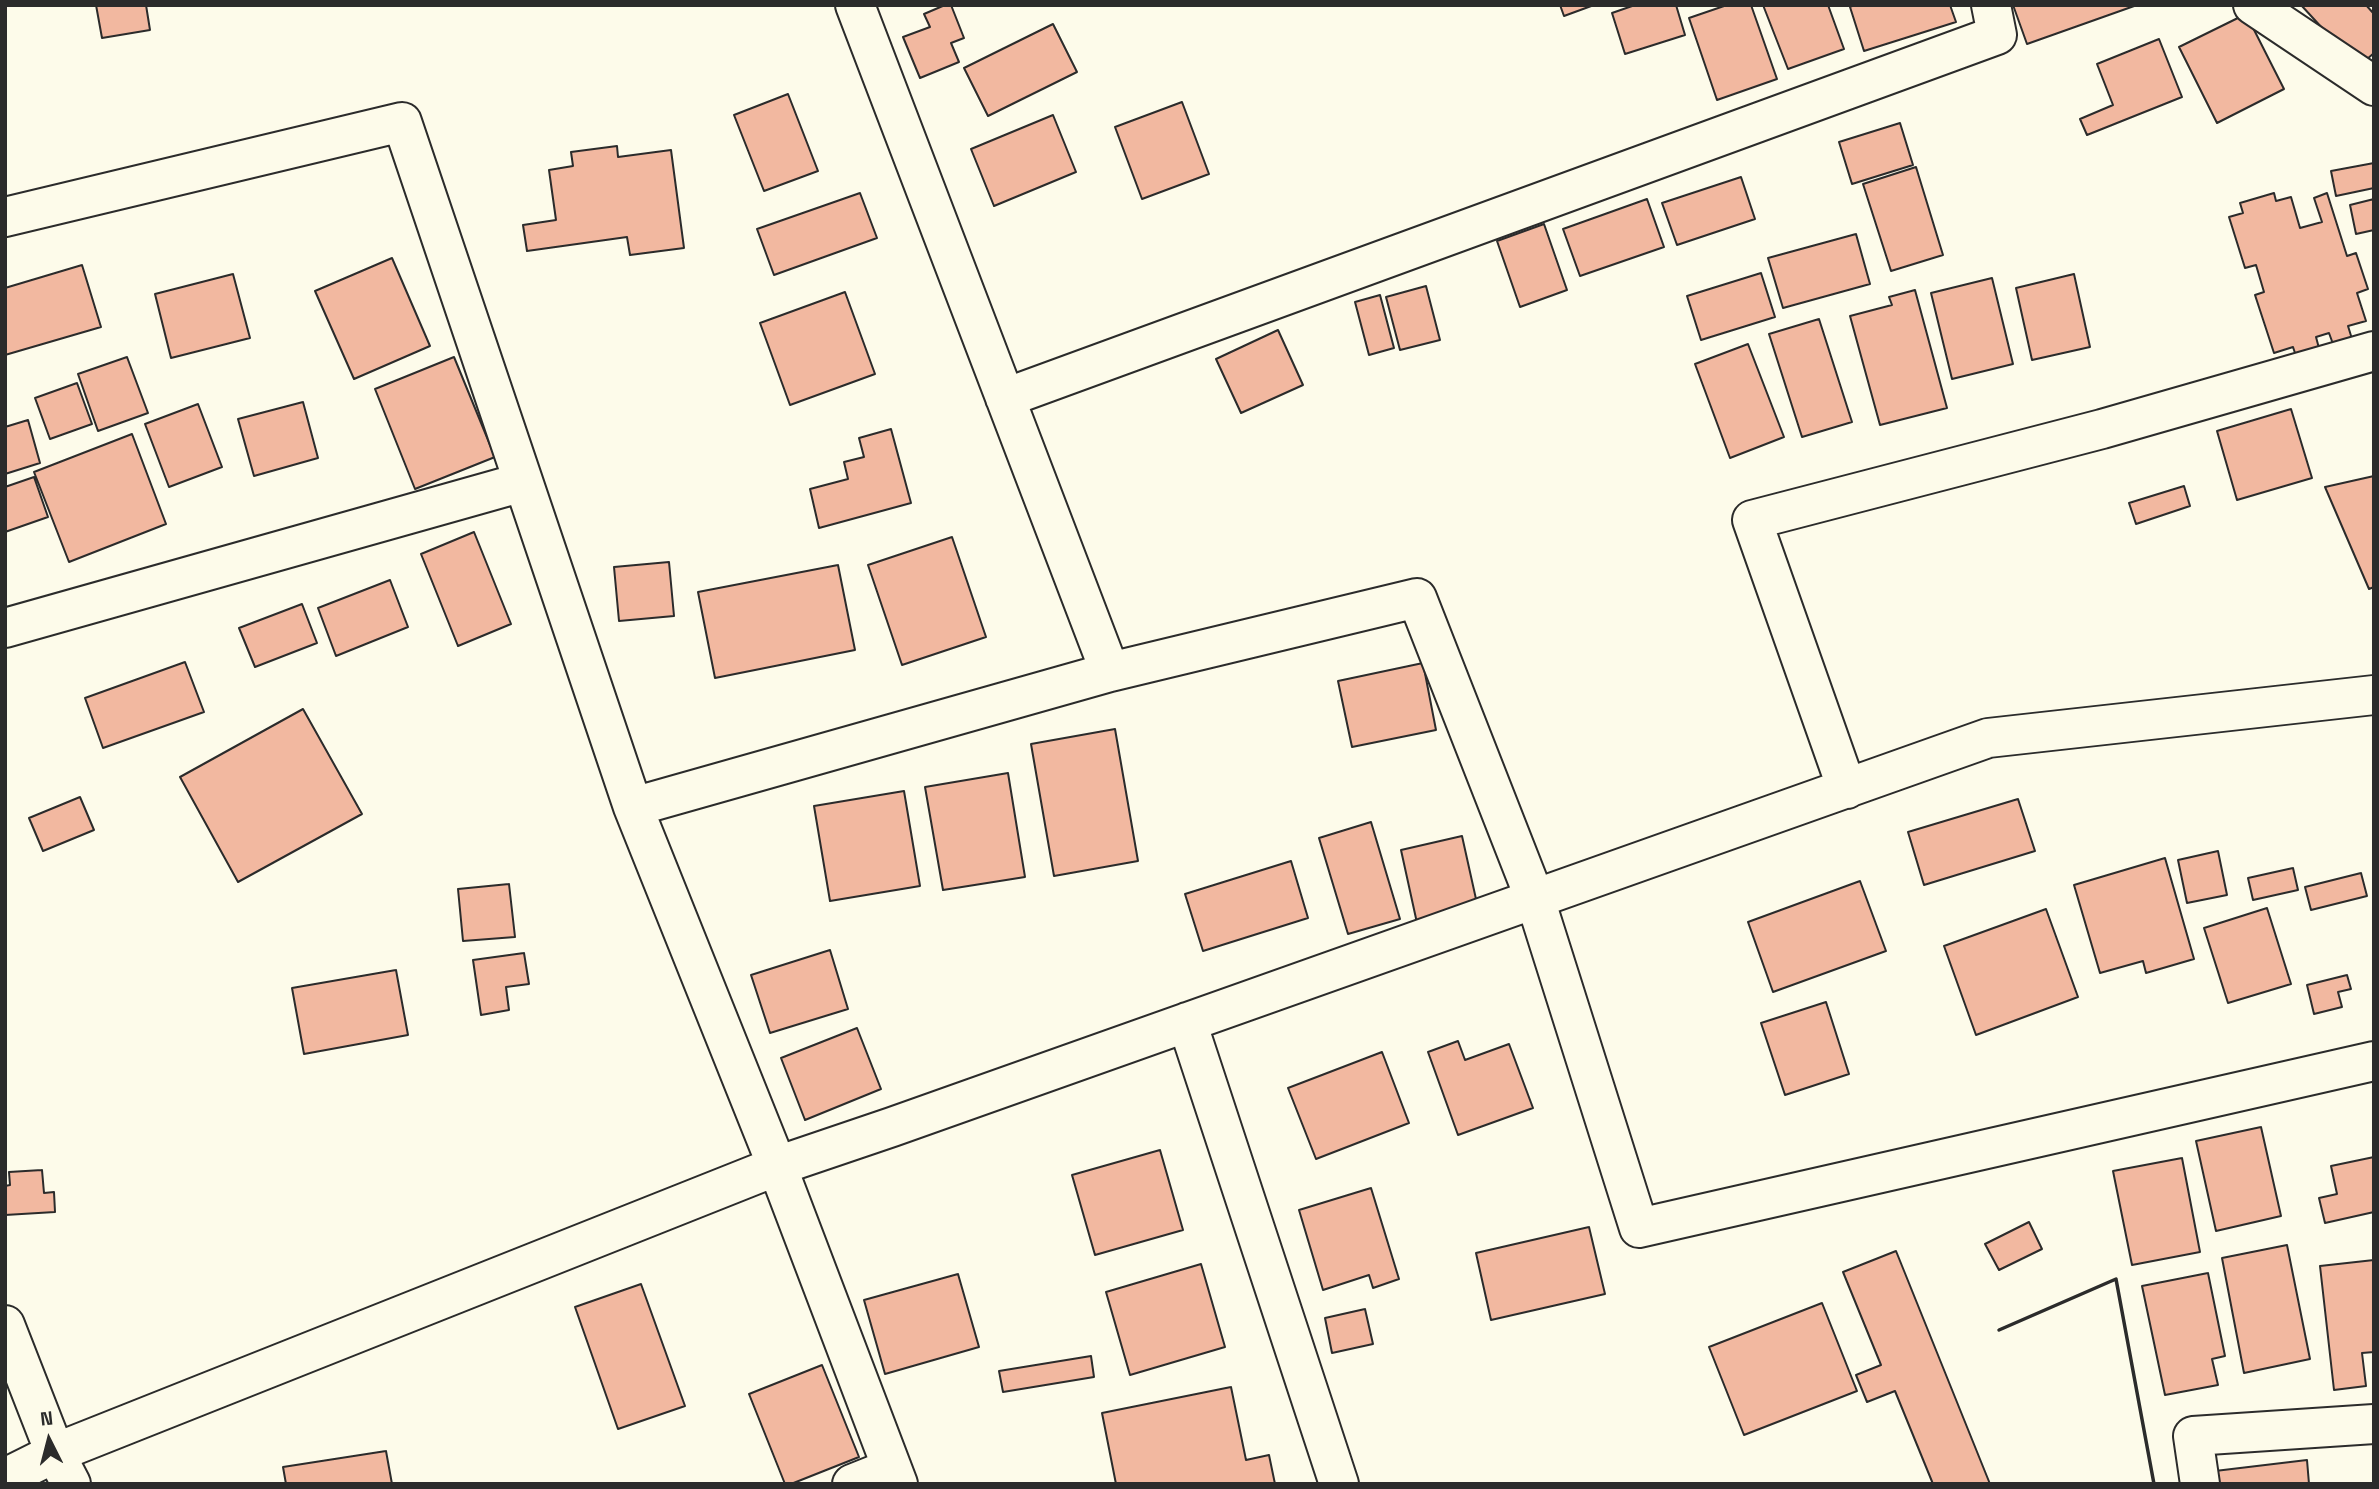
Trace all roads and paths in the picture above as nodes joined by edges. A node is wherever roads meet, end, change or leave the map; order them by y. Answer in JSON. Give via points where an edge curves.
{"nodes":[{"id":1,"x":855,"y":5,"type":"edge"},
{"id":2,"x":1991,"y":5,"type":"edge"},
{"id":3,"x":2253,"y":5,"type":"edge"},
{"id":4,"x":2374,"y":86,"type":"edge"},
{"id":5,"x":5,"y":217,"type":"edge"},
{"id":6,"x":2374,"y":351,"type":"edge"},
{"id":7,"x":1005,"y":398,"type":"junction"},
{"id":8,"x":523,"y":482,"type":"junction"},
{"id":9,"x":5,"y":628,"type":"edge"},
{"id":10,"x":1110,"y":672,"type":"junction"},
{"id":11,"x":2374,"y":695,"type":"edge"},
{"id":12,"x":1847,"y":789,"type":"junction"},
{"id":13,"x":633,"y":807,"type":"junction"},
{"id":14,"x":1535,"y":900,"type":"junction"},
{"id":15,"x":1187,"y":1022,"type":"junction"},
{"id":16,"x":2374,"y":1061,"type":"edge"},
{"id":17,"x":776,"y":1166,"type":"junction"},
{"id":18,"x":5,"y":1325,"type":"edge"},
{"id":19,"x":2374,"y":1424,"type":"edge"},
{"id":20,"x":63,"y":1468,"type":"edge"},
{"id":21,"x":895,"y":1476,"type":"edge"},
{"id":22,"x":5,"y":1478,"type":"edge"},
{"id":23,"x":852,"y":1484,"type":"edge"},
{"id":24,"x":1339,"y":1484,"type":"edge"},
{"id":25,"x":2200,"y":1484,"type":"edge"}],
"edges":[{"from":1,"to":7,"type":"street"},
{"from":2,"to":7,"type":"street","via":[[1997,35]]},
{"from":3,"to":4,"type":"street"},
{"from":5,"to":8,"type":"street","via":[[402,122]]},
{"from":6,"to":12,"type":"street","via":[[2102,429],[1752,520]]},
{"from":7,"to":10,"type":"street"},
{"from":8,"to":9,"type":"street"},
{"from":8,"to":13,"type":"street"},
{"from":10,"to":13,"type":"street"},
{"from":10,"to":14,"type":"street","via":[[1417,598]]},
{"from":11,"to":12,"type":"street","via":[[1988,738]]},
{"from":12,"to":14,"type":"street"},
{"from":13,"to":17,"type":"street"},
{"from":14,"to":15,"type":"street"},
{"from":14,"to":16,"type":"street","via":[[1639,1228]]},
{"from":15,"to":17,"type":"street"},
{"from":15,"to":24,"type":"street"},
{"from":17,"to":20,"type":"street"},
{"from":17,"to":21,"type":"street"},
{"from":18,"to":20,"type":"street"},
{"from":19,"to":25,"type":"street","via":[[2193,1436]]},
{"from":20,"to":22,"type":"street"},
{"from":21,"to":23,"type":"street"}]}
